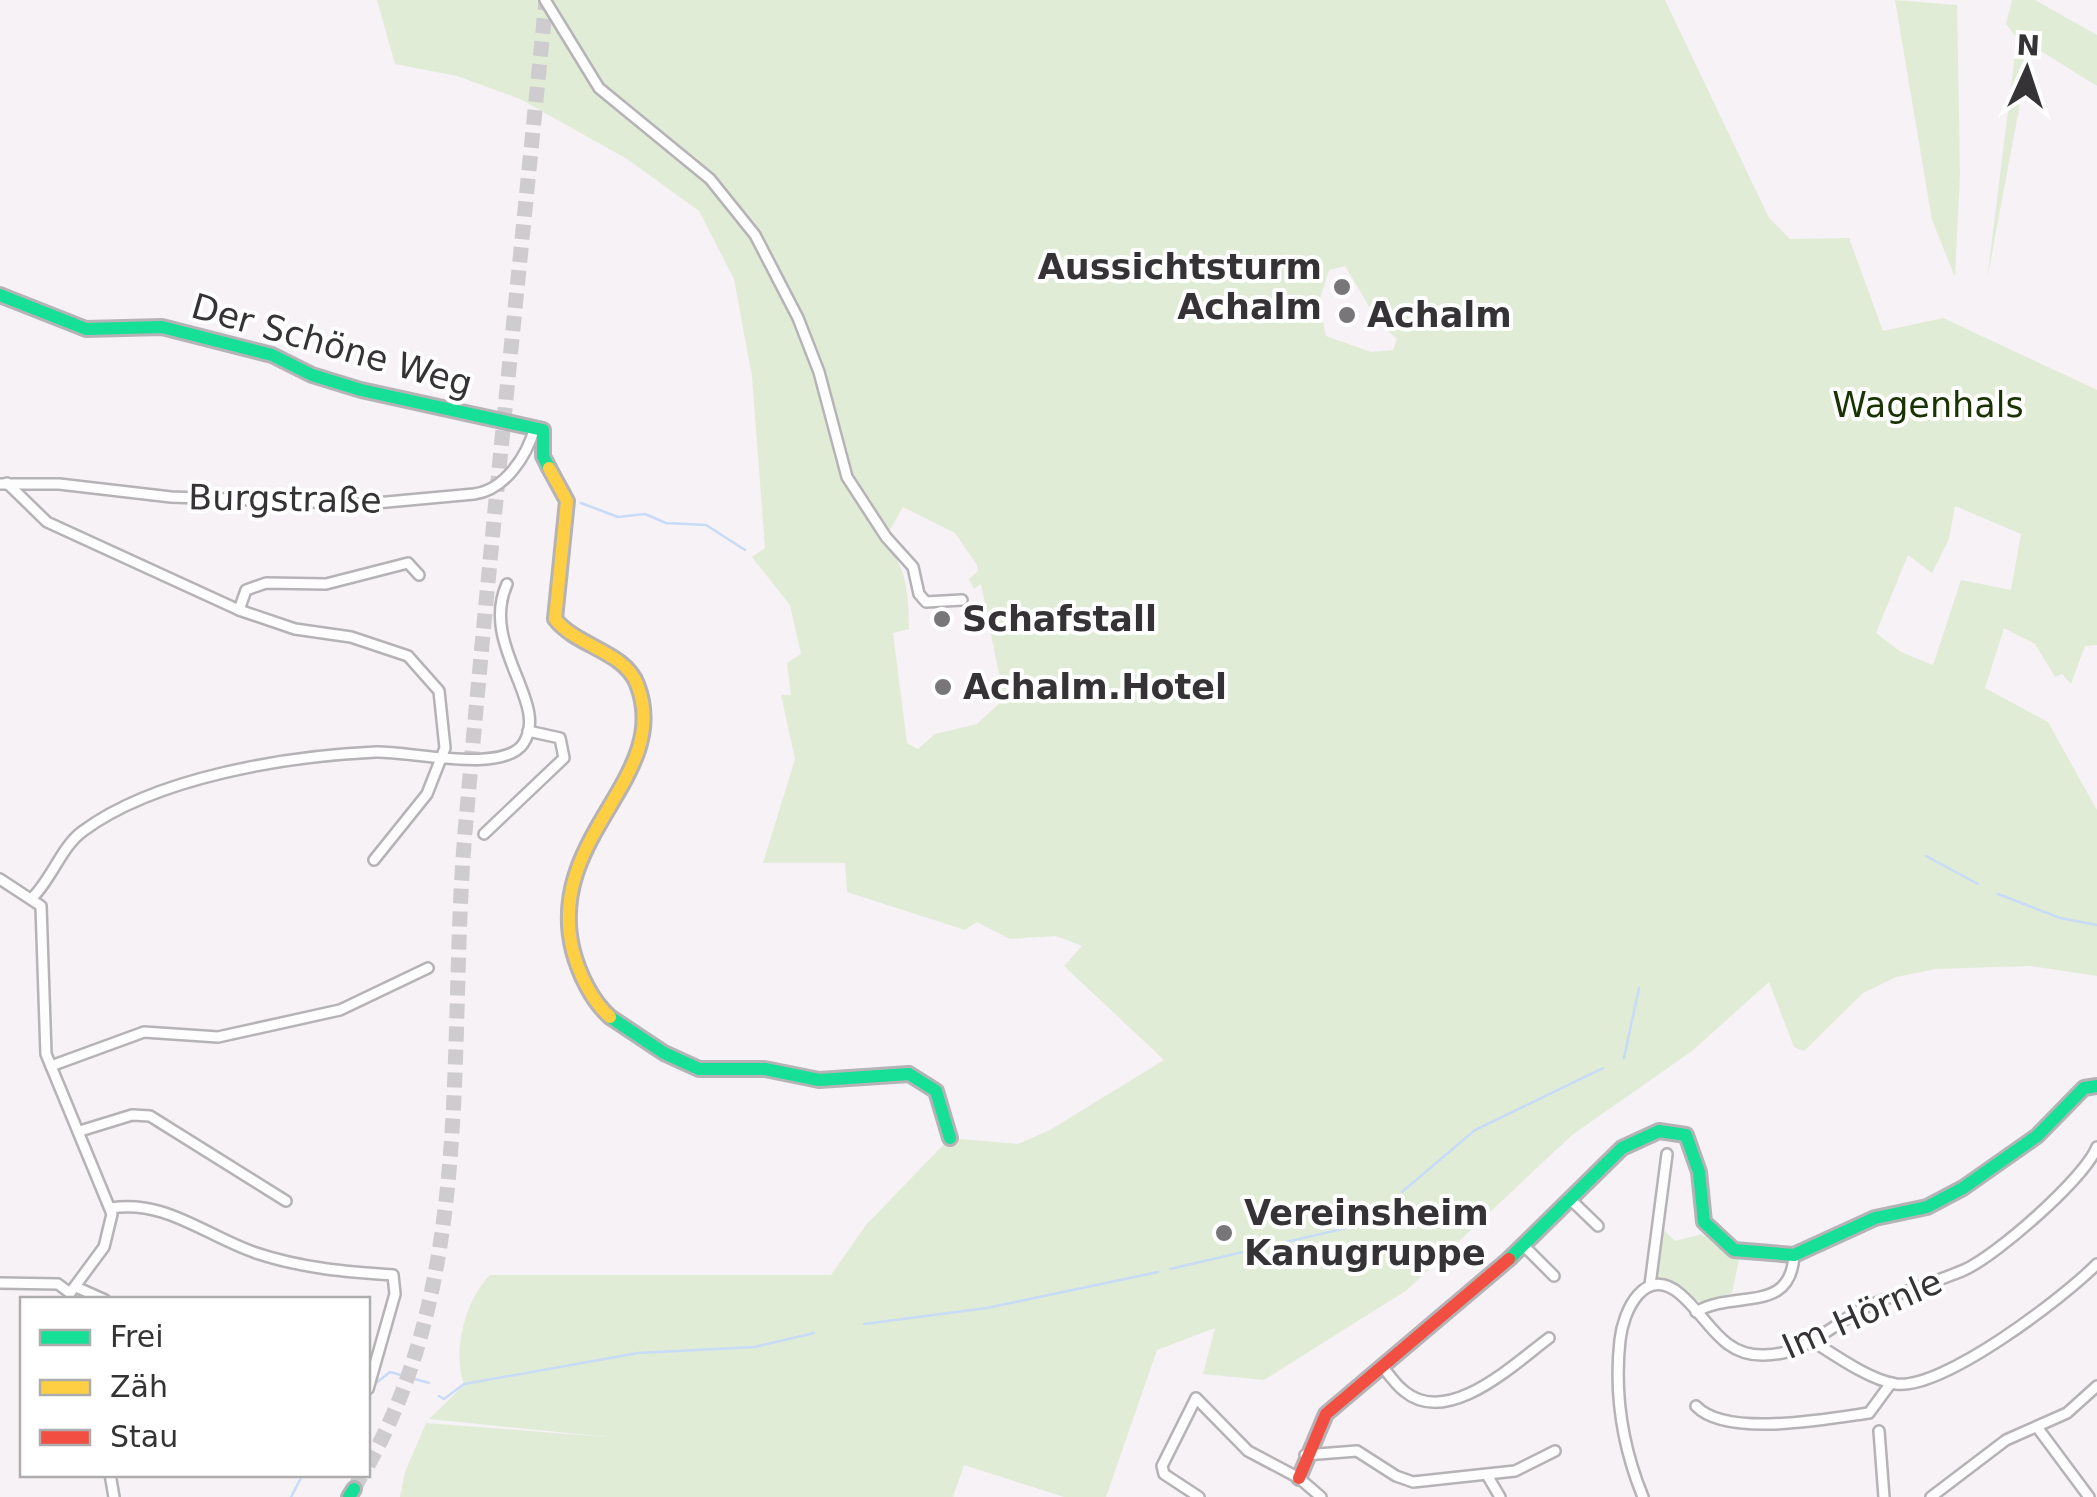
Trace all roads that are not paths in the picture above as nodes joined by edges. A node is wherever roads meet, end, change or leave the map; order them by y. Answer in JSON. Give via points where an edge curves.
{"nodes":[{"id":1,"x":545,"y":0,"type":"edge"},
{"id":2,"x":0,"y":295,"type":"edge"},
{"id":3,"x":534,"y":427,"type":"junction"},
{"id":4,"x":4,"y":483,"type":"edge"},
{"id":5,"x":419,"y":574,"type":"dead end"},
{"id":6,"x":507,"y":584,"type":"dead end"},
{"id":7,"x":962,"y":600,"type":"dead end"},
{"id":8,"x":239,"y":610,"type":"junction"},
{"id":9,"x":528,"y":731,"type":"junction"},
{"id":10,"x":444,"y":756,"type":"junction"},
{"id":11,"x":484,"y":834,"type":"dead end"},
{"id":12,"x":374,"y":860,"type":"dead end"},
{"id":13,"x":0,"y":879,"type":"edge"},
{"id":14,"x":33,"y":897,"type":"junction"},
{"id":15,"x":428,"y":968,"type":"dead end"},
{"id":16,"x":397,"y":981,"type":"junction"},
{"id":17,"x":404,"y":993,"type":"dead end"},
{"id":18,"x":50,"y":1066,"type":"junction"},
{"id":19,"x":2097,"y":1086,"type":"edge"},
{"id":20,"x":80,"y":1131,"type":"junction"},
{"id":21,"x":950,"y":1138,"type":"dead end"},
{"id":22,"x":2097,"y":1147,"type":"edge"},
{"id":23,"x":1667,"y":1154,"type":"dead end"},
{"id":24,"x":258,"y":1170,"type":"dead end"},
{"id":25,"x":251,"y":1182,"type":"junction"},
{"id":26,"x":1569,"y":1198,"type":"junction"},
{"id":27,"x":286,"y":1201,"type":"dead end"},
{"id":28,"x":111,"y":1208,"type":"junction"},
{"id":29,"x":1598,"y":1226,"type":"dead end"},
{"id":30,"x":1524,"y":1246,"type":"junction"},
{"id":31,"x":1794,"y":1255,"type":"junction"},
{"id":32,"x":2097,"y":1264,"type":"edge"},
{"id":33,"x":1554,"y":1276,"type":"dead end"},
{"id":34,"x":0,"y":1283,"type":"edge"},
{"id":35,"x":1650,"y":1285,"type":"junction"},
{"id":36,"x":72,"y":1293,"type":"edge"},
{"id":37,"x":1696,"y":1312,"type":"junction"},
{"id":38,"x":1548,"y":1338,"type":"dead end"},
{"id":39,"x":1814,"y":1342,"type":"junction"},
{"id":40,"x":1383,"y":1367,"type":"junction"},
{"id":41,"x":370,"y":1381,"type":"edge"},
{"id":42,"x":1891,"y":1384,"type":"junction"},
{"id":43,"x":2097,"y":1386,"type":"edge"},
{"id":44,"x":1696,"y":1406,"type":"dead end"},
{"id":45,"x":2036,"y":1427,"type":"junction"},
{"id":46,"x":1878,"y":1431,"type":"dead end"},
{"id":47,"x":1555,"y":1451,"type":"dead end"},
{"id":48,"x":1305,"y":1456,"type":"junction"},
{"id":49,"x":1487,"y":1475,"type":"junction"},
{"id":50,"x":1300,"y":1478,"type":"junction"},
{"id":51,"x":1318,"y":1496,"type":"edge"},
{"id":52,"x":1199,"y":1497,"type":"edge"},
{"id":53,"x":1500,"y":1497,"type":"edge"},
{"id":54,"x":1643,"y":1497,"type":"edge"},
{"id":55,"x":1884,"y":1497,"type":"edge"},
{"id":56,"x":1932,"y":1497,"type":"edge"},
{"id":57,"x":2089,"y":1497,"type":"edge"}],
"edges":[{"from":1,"to":7,"type":"street","via":[[598,88],[710,179],[755,235],[820,372],[858,498],[912,567],[926,602]]},
{"from":2,"to":3,"type":"street","name":"Der Schöne Weg","via":[[86,329],[162,327],[272,354],[361,390]]},
{"from":3,"to":4,"type":"street","name":"Burgstraße","via":[[506,478],[474,494],[365,504]]},
{"from":3,"to":21,"type":"street","via":[[543,430],[542,456],[566,501],[554,619],[568,636],[626,664],[641,693],[636,765],[585,844],[569,920],[571,955],[600,1006],[703,1070],[772,1069],[819,1080],[885,1071],[919,1076],[944,1104]]},
{"from":4,"to":8,"type":"street","via":[[15,486],[47,522]]},
{"from":5,"to":8,"type":"street","via":[[408,562],[326,584],[266,583],[246,590]]},
{"from":6,"to":9,"type":"street","via":[[497,625],[525,697]]},
{"from":8,"to":10,"type":"street","via":[[408,656],[440,690]]},
{"from":9,"to":10,"type":"street","via":[[523,744],[501,758]]},
{"from":9,"to":11,"type":"street","via":[[560,738],[564,758]]},
{"from":10,"to":12,"type":"street","via":[[428,794]]},
{"from":10,"to":14,"type":"street","via":[[322,757],[172,789],[80,833]]},
{"from":13,"to":14,"type":"street"},
{"from":14,"to":18,"type":"street","via":[[44,924]]},
{"from":15,"to":16,"type":"street"},
{"from":16,"to":17,"type":"street"},
{"from":16,"to":18,"type":"street","via":[[331,1012],[218,1037],[144,1032]]},
{"from":18,"to":20,"type":"street"},
{"from":19,"to":31,"type":"street","via":[[2084,1088],[2037,1136],[1963,1188]]},
{"from":20,"to":25,"type":"street","via":[[150,1116]]},
{"from":20,"to":28,"type":"street"},
{"from":22,"to":39,"type":"street","name":"Im Hörnle","via":[[2068,1187],[1987,1255],[1862,1309]]},
{"from":23,"to":35,"type":"street"},
{"from":24,"to":25,"type":"street"},
{"from":25,"to":27,"type":"street"},
{"from":26,"to":29,"type":"street"},
{"from":26,"to":30,"type":"street"},
{"from":26,"to":31,"type":"street","via":[[1622,1148],[1658,1130],[1686,1135],[1700,1172],[1704,1222],[1734,1250]]},
{"from":28,"to":36,"type":"street","via":[[107,1241]]},
{"from":28,"to":41,"type":"street","via":[[155,1207],[289,1262],[393,1275],[395,1294]]},
{"from":30,"to":33,"type":"street"},
{"from":30,"to":40,"type":"street"},
{"from":31,"to":37,"type":"street","via":[[1788,1284],[1776,1295],[1716,1301]]},
{"from":32,"to":42,"type":"street","via":[[1991,1345],[1951,1368]]},
{"from":34,"to":36,"type":"street","via":[[58,1284]]},
{"from":35,"to":37,"type":"street","name":"Im Hörnle","via":[[1678,1292]]},
{"from":35,"to":54,"type":"street","via":[[1626,1309],[1618,1354],[1624,1440]]},
{"from":37,"to":39,"type":"street","name":"Im Hörnle","via":[[1713,1333],[1747,1353],[1777,1355]]},
{"from":38,"to":40,"type":"street","via":[[1474,1389],[1431,1404],[1405,1393]]},
{"from":39,"to":42,"type":"street"},
{"from":40,"to":48,"type":"street","via":[[1326,1414]]},
{"from":42,"to":44,"type":"street","via":[[1869,1413],[1833,1418],[1724,1422]]},
{"from":43,"to":45,"type":"street","via":[[2067,1413]]},
{"from":45,"to":56,"type":"street","via":[[2006,1440]]},
{"from":45,"to":57,"type":"street"},
{"from":46,"to":55,"type":"street"},
{"from":47,"to":49,"type":"street","via":[[1514,1471]]},
{"from":48,"to":49,"type":"street","via":[[1356,1451],[1413,1482]]},
{"from":48,"to":50,"type":"street"},
{"from":49,"to":53,"type":"street"},
{"from":50,"to":51,"type":"street"},
{"from":50,"to":52,"type":"street","via":[[1248,1451],[1196,1398],[1162,1466]]}]}
